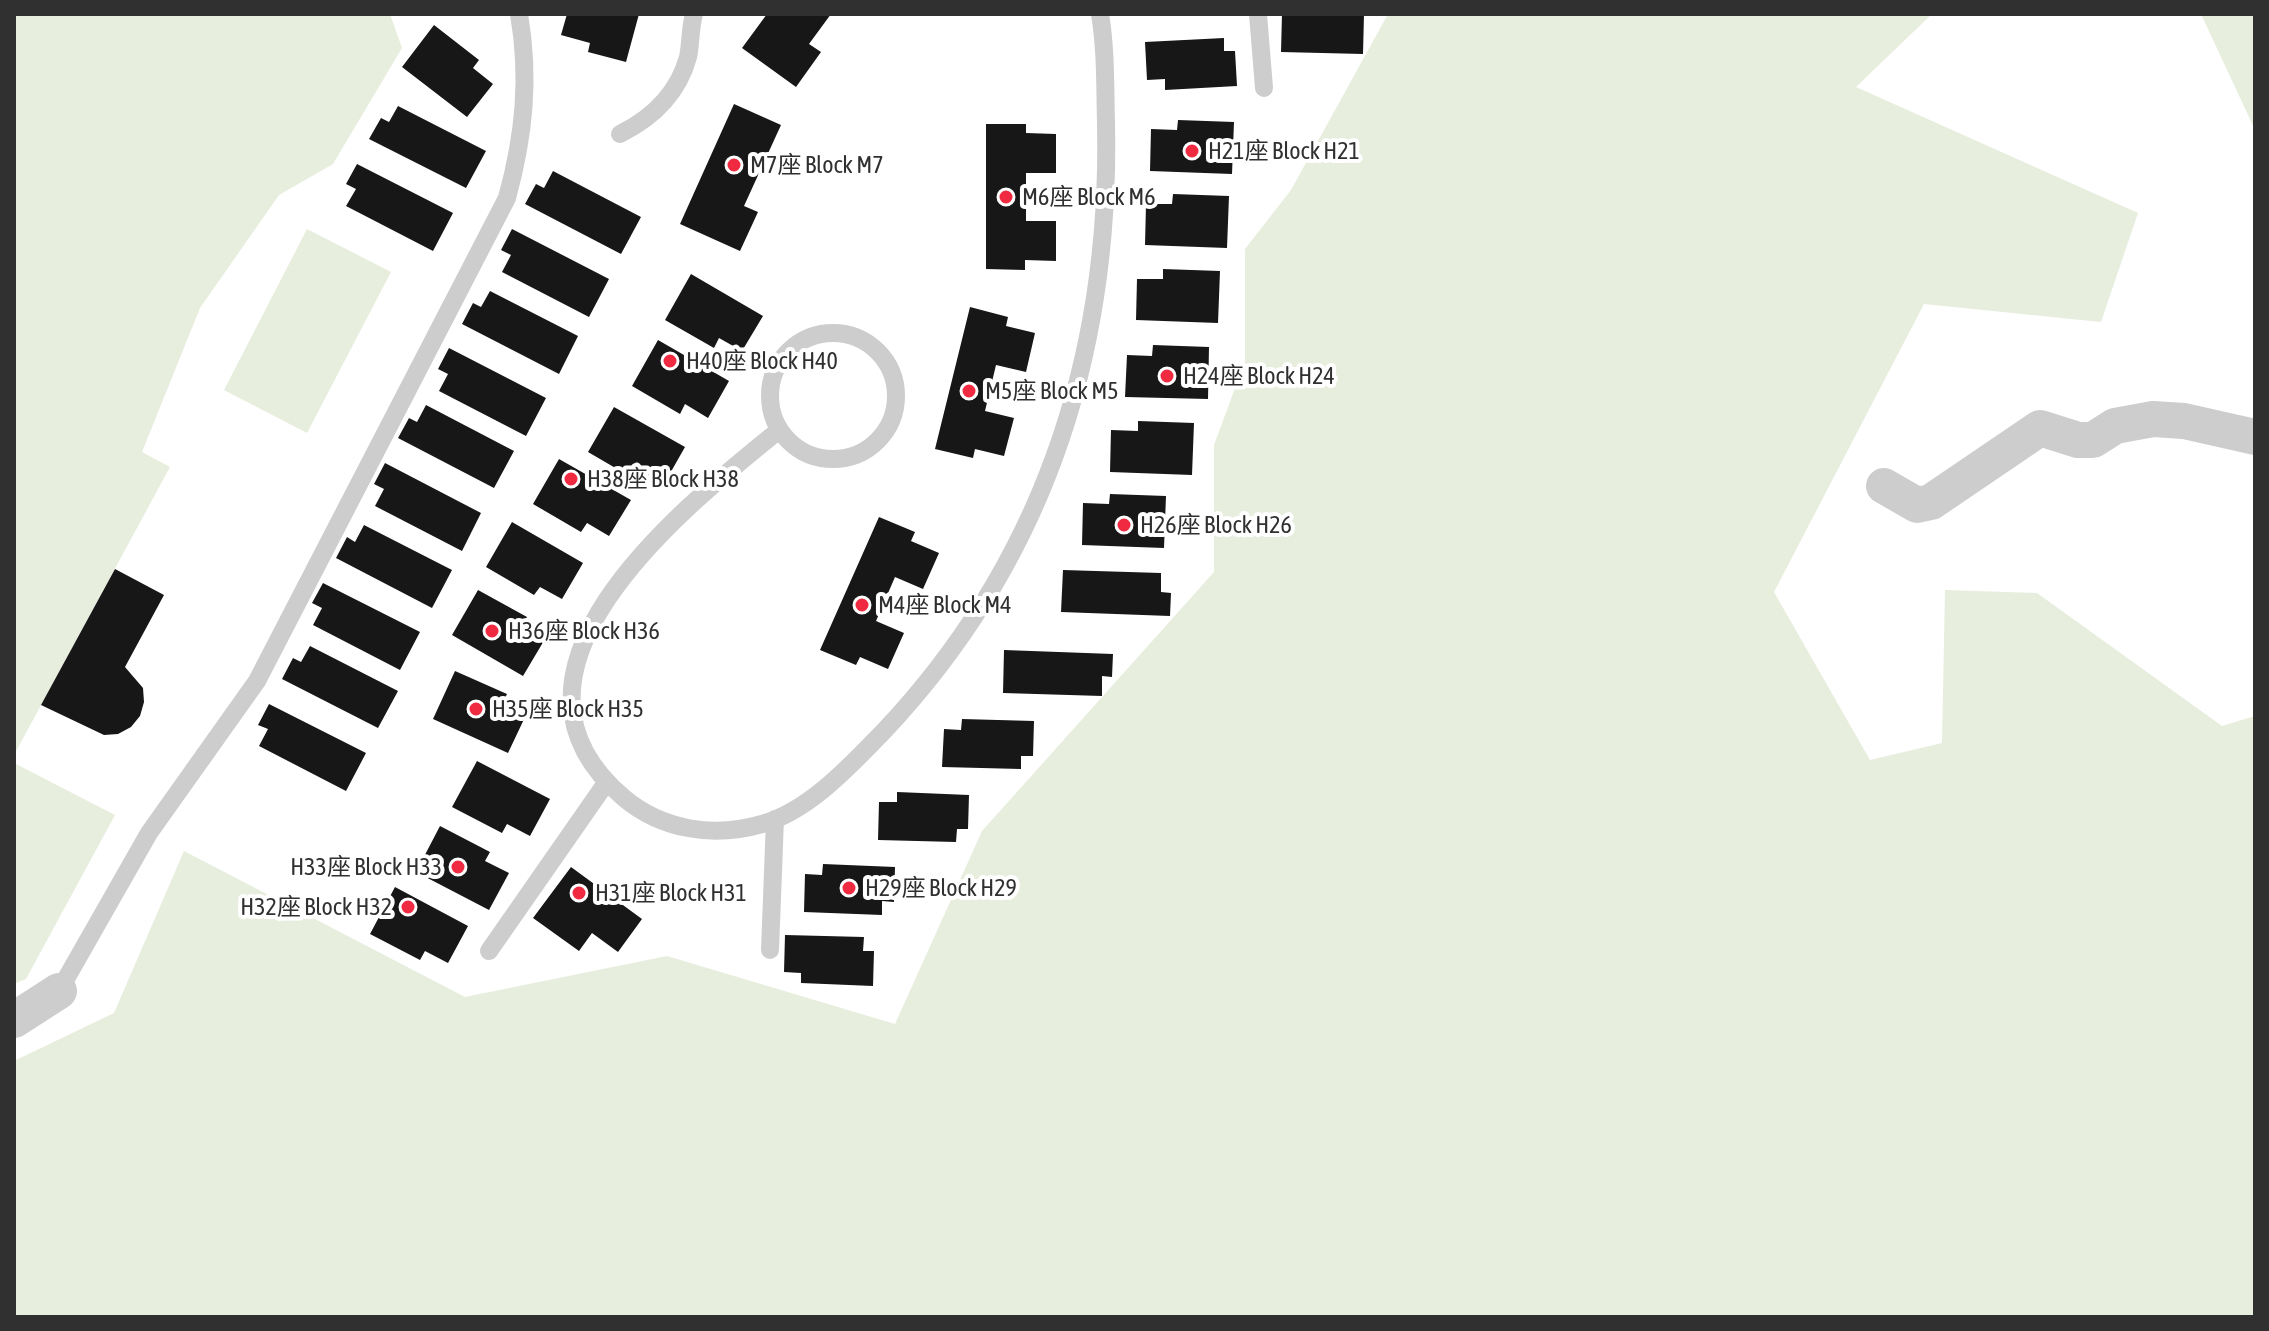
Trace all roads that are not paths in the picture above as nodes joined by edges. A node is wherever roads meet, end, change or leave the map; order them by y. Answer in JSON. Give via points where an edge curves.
{"nodes":[{"id":1,"x":519,"y":14,"type":"edge"},
{"id":2,"x":694,"y":14,"type":"edge"},
{"id":3,"x":1100,"y":14,"type":"edge"},
{"id":4,"x":1258,"y":14,"type":"edge"},
{"id":5,"x":1264,"y":88,"type":"dead end"},
{"id":6,"x":620,"y":134,"type":"dead end"},
{"id":7,"x":779,"y":430,"type":"junction"},
{"id":8,"x":2255,"y":437,"type":"edge"},
{"id":9,"x":1884,"y":486,"type":"dead end"},
{"id":10,"x":606,"y":783,"type":"junction"},
{"id":11,"x":775,"y":819,"type":"junction"},
{"id":12,"x":770,"y":950,"type":"dead end"},
{"id":13,"x":489,"y":951,"type":"dead end"},
{"id":14,"x":59,"y":991,"type":"joint"},
{"id":15,"x":14,"y":1020,"type":"edge"}],
"edges":[{"from":1,"to":14,"type":"lane","via":[[524,120],[507,198],[257,681],[149,833]]},
{"from":2,"to":6,"type":"lane","via":[[688,56],[670,95]]},
{"from":3,"to":11,"type":"lane","via":[[1108,186],[1104,248],[1083,370],[1043,487],[986,597],[933,674],[872,744],[803,804]]},
{"from":4,"to":5,"type":"lane"},
{"from":7,"to":7,"type":"lane","via":[[769,395],[780,360],[793,346],[830,332],[850,335],[869,343],[887,361],[897,399],[883,436],[868,450],[829,459],[810,455]]},
{"from":7,"to":10,"type":"lane","via":[[686,505],[652,540],[595,620],[576,662],[572,704],[583,746]]},
{"from":8,"to":9,"type":"street","via":[[2153,419],[2115,426],[2093,440],[2040,428],[1931,502],[1917,505]]},
{"from":10,"to":11,"type":"lane","via":[[640,811],[680,828],[722,832]]},
{"from":10,"to":13,"type":"lane"},
{"from":11,"to":12,"type":"lane"},
{"from":14,"to":15,"type":"street"}]}
